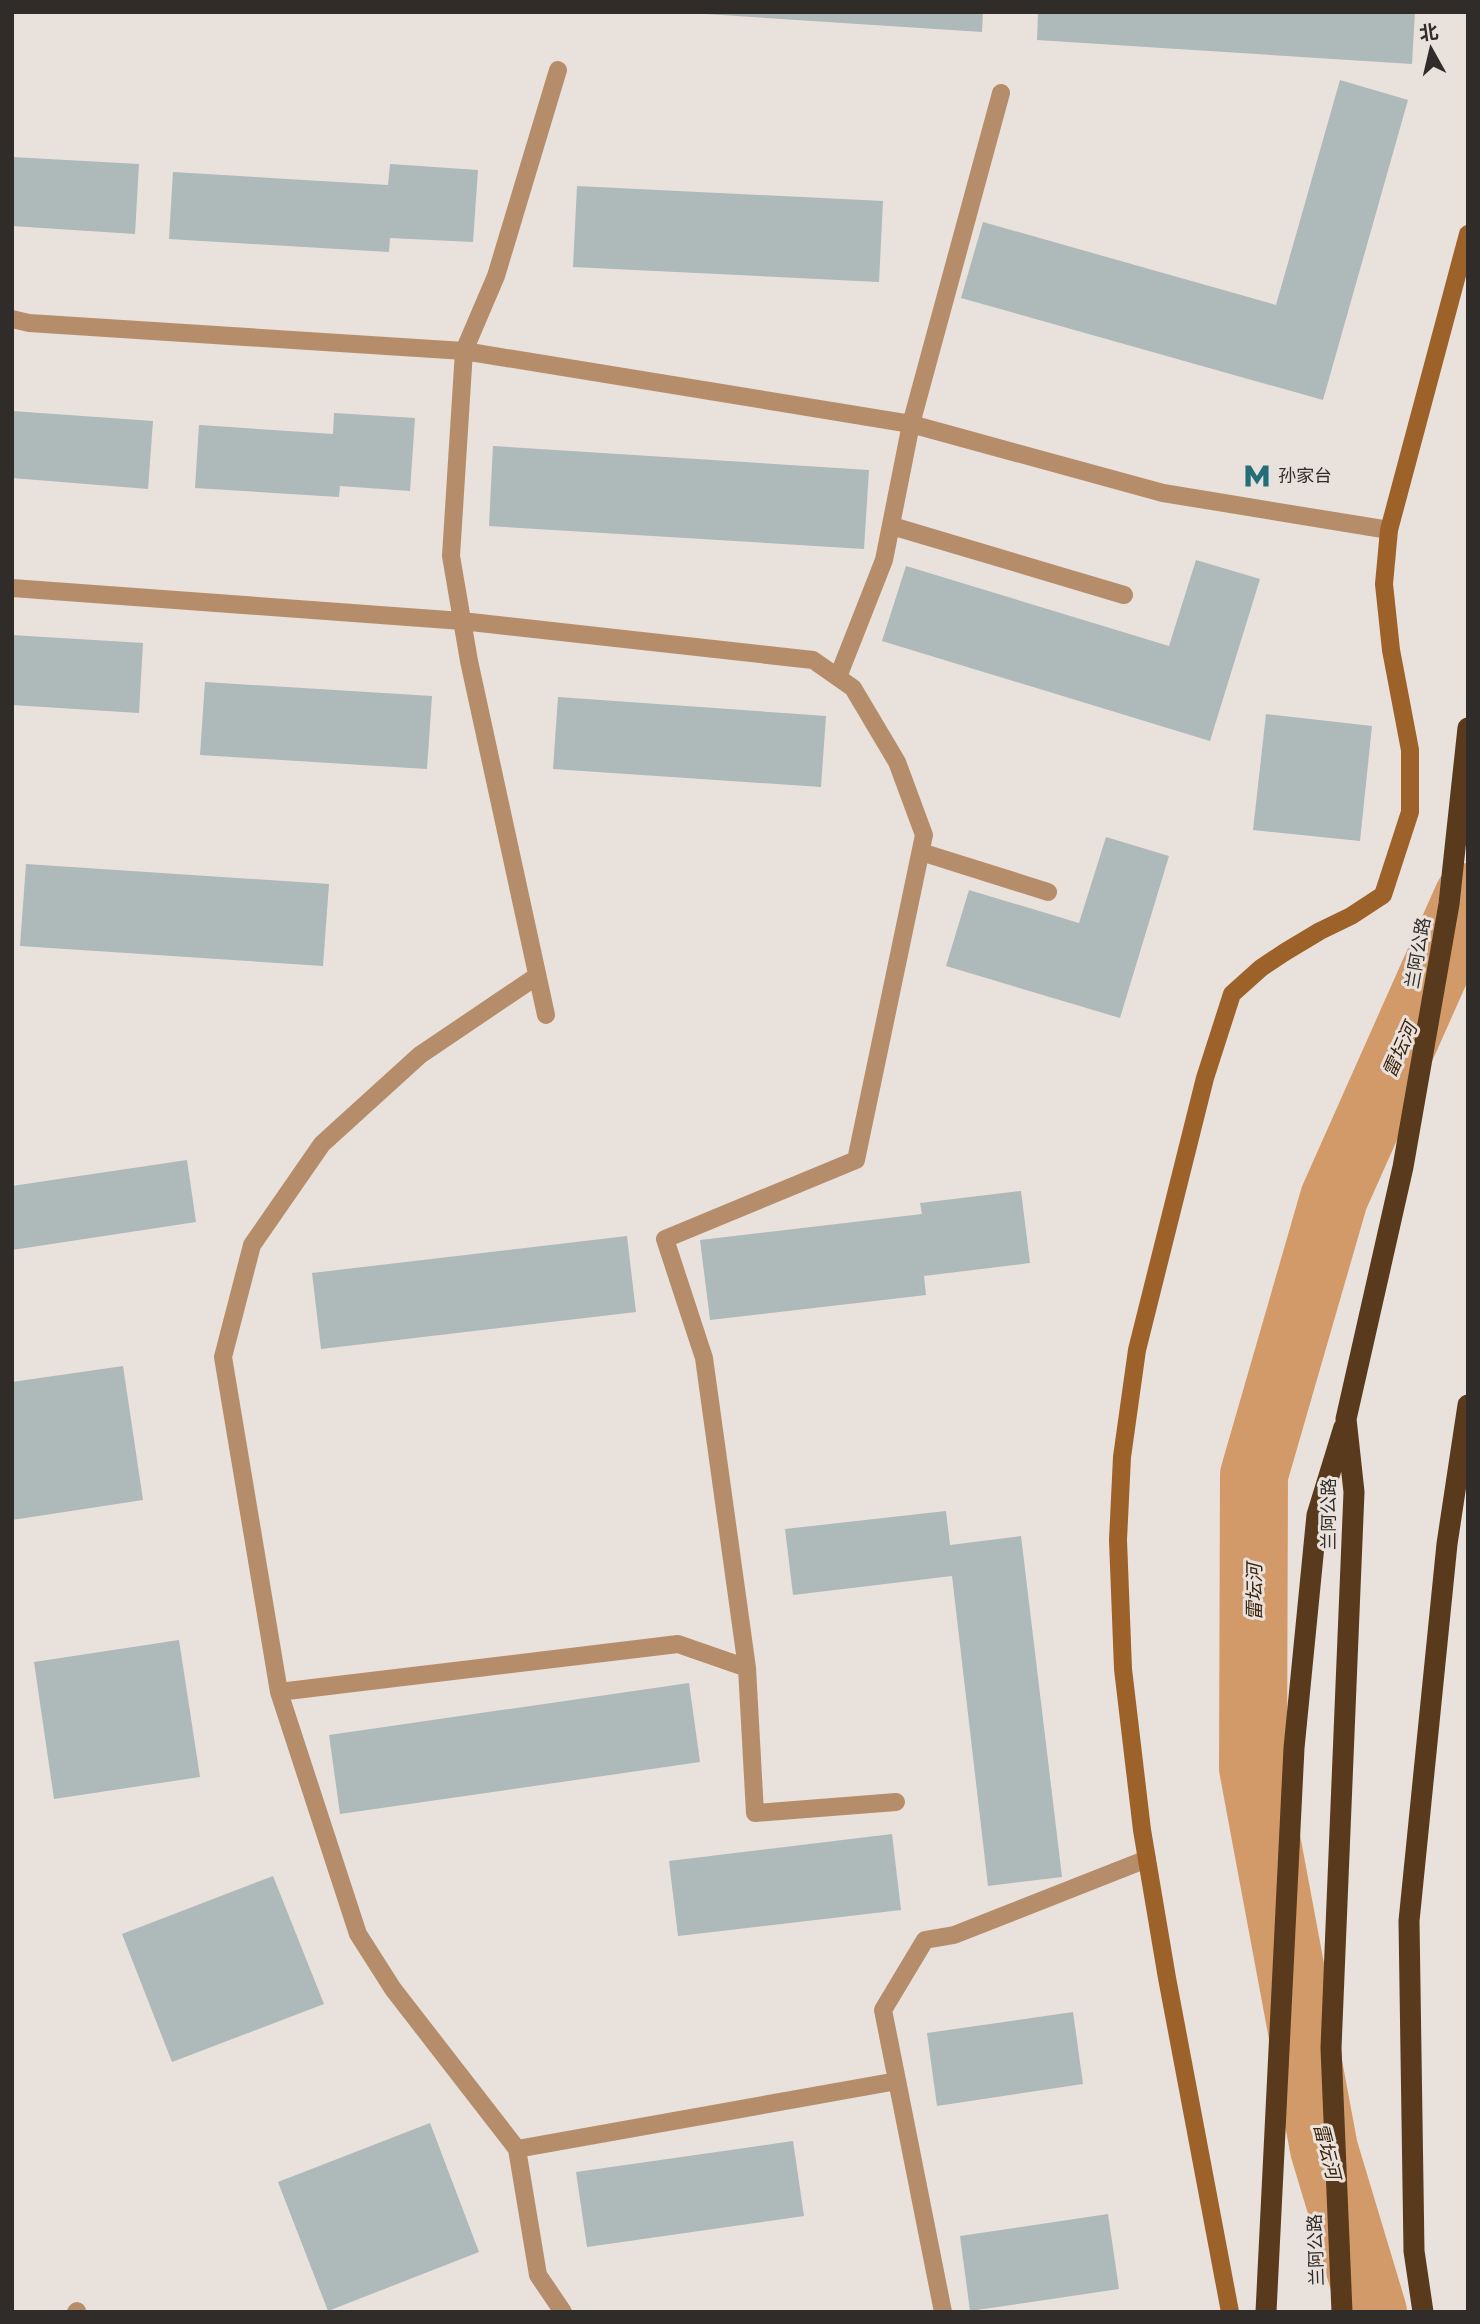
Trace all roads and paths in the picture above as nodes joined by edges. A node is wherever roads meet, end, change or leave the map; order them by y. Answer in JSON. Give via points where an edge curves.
{"nodes":[{"id":1,"x":558,"y":70,"type":"dead end"},
{"id":2,"x":1001,"y":93,"type":"dead end"},
{"id":3,"x":1468,"y":234,"type":"edge"},
{"id":4,"x":12,"y":318,"type":"edge"},
{"id":5,"x":464,"y":351,"type":"junction"},
{"id":6,"x":911,"y":424,"type":"junction"},
{"id":7,"x":892,"y":526,"type":"junction"},
{"id":8,"x":1389,"y":530,"type":"junction"},
{"id":9,"x":12,"y":588,"type":"edge"},
{"id":10,"x":1124,"y":595,"type":"dead end"},
{"id":11,"x":462,"y":621,"type":"junction"},
{"id":12,"x":838,"y":677,"type":"junction"},
{"id":13,"x":1468,"y":728,"type":"edge"},
{"id":14,"x":921,"y":852,"type":"junction"},
{"id":15,"x":1048,"y":892,"type":"dead end"},
{"id":16,"x":537,"y":976,"type":"junction"},
{"id":17,"x":547,"y":1015,"type":"dead end"},
{"id":18,"x":1468,"y":1405,"type":"edge"},
{"id":19,"x":1346,"y":1419,"type":"junction"},
{"id":20,"x":747,"y":1668,"type":"junction"},
{"id":21,"x":279,"y":1692,"type":"junction"},
{"id":22,"x":896,"y":1802,"type":"dead end"},
{"id":23,"x":1147,"y":1859,"type":"junction"},
{"id":24,"x":897,"y":2081,"type":"junction"},
{"id":25,"x":517,"y":2149,"type":"junction"},
{"id":26,"x":562,"y":2312,"type":"edge"},
{"id":27,"x":943,"y":2312,"type":"edge"},
{"id":28,"x":1230,"y":2312,"type":"edge"},
{"id":29,"x":1266,"y":2312,"type":"edge"},
{"id":30,"x":1342,"y":2312,"type":"edge"},
{"id":31,"x":1423,"y":2312,"type":"edge"}],
"edges":[{"from":1,"to":5,"type":"street","via":[[496,276]]},
{"from":2,"to":6,"type":"street"},
{"from":3,"to":8,"type":"street"},
{"from":4,"to":5,"type":"street","via":[[29,323]]},
{"from":5,"to":6,"type":"street"},
{"from":5,"to":11,"type":"street","via":[[451,556]]},
{"from":6,"to":7,"type":"street"},
{"from":6,"to":8,"type":"street","via":[[1163,493]]},
{"from":7,"to":10,"type":"street"},
{"from":7,"to":12,"type":"street","via":[[884,560]]},
{"from":8,"to":23,"type":"street","via":[[1384,584],[1410,750],[1410,812],[1383,895],[1261,968],[1232,994],[1205,1078],[1137,1350],[1122,1457],[1118,1540],[1124,1669]]},
{"from":9,"to":11,"type":"street"},
{"from":11,"to":12,"type":"street","via":[[813,660]]},
{"from":11,"to":16,"type":"street"},
{"from":12,"to":14,"type":"street","via":[[853,688],[897,762],[924,835]]},
{"from":13,"to":19,"type":"highway","name":"兰阿公路","via":[[1449,904],[1408,1141]]},
{"from":14,"to":15,"type":"street"},
{"from":14,"to":20,"type":"street","via":[[856,1160],[665,1239],[704,1358]]},
{"from":16,"to":17,"type":"street"},
{"from":16,"to":21,"type":"street","via":[[420,1055],[323,1144],[252,1245],[223,1357]]},
{"from":18,"to":31,"type":"highway","via":[[1447,1544],[1409,1921],[1414,2251]]},
{"from":19,"to":29,"type":"highway","via":[[1317,1515],[1294,1748]]},
{"from":19,"to":30,"type":"highway","name":"兰阿公路","via":[[1354,1492],[1331,2048]]},
{"from":20,"to":21,"type":"street","via":[[678,1643]]},
{"from":20,"to":22,"type":"street","via":[[755,1813]]},
{"from":21,"to":25,"type":"street","via":[[358,1934],[393,1989]]},
{"from":23,"to":24,"type":"street","via":[[954,1935],[925,1940],[883,2010]]},
{"from":23,"to":28,"type":"street"},
{"from":24,"to":25,"type":"street"},
{"from":24,"to":27,"type":"street"},
{"from":25,"to":26,"type":"street","via":[[538,2275]]}]}
